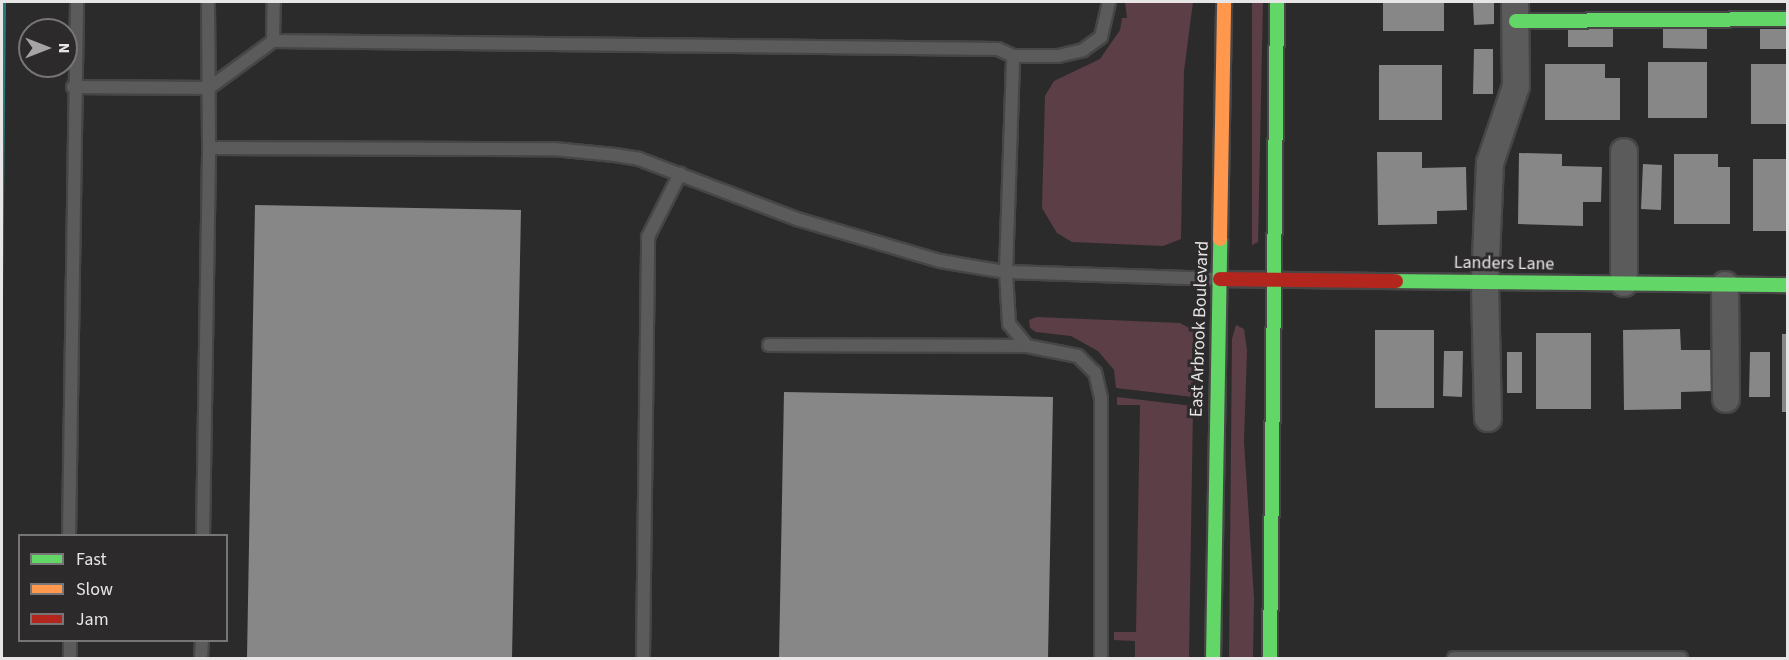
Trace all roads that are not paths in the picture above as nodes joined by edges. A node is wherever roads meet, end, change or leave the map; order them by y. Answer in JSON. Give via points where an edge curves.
{"nodes":[{"id":1,"x":77,"y":2,"type":"edge"},
{"id":2,"x":208,"y":2,"type":"edge"},
{"id":3,"x":273,"y":2,"type":"edge"},
{"id":4,"x":1109,"y":2,"type":"edge"},
{"id":5,"x":1224,"y":2,"type":"edge"},
{"id":6,"x":1277,"y":2,"type":"edge"},
{"id":7,"x":1516,"y":11,"type":"edge"},
{"id":8,"x":1788,"y":19,"type":"edge"},
{"id":9,"x":273,"y":41,"type":"junction"},
{"id":10,"x":1013,"y":56,"type":"junction"},
{"id":11,"x":73,"y":87,"type":"junction"},
{"id":12,"x":209,"y":88,"type":"junction"},
{"id":13,"x":209,"y":148,"type":"junction"},
{"id":14,"x":1624,"y":152,"type":"dead end"},
{"id":15,"x":680,"y":174,"type":"junction"},
{"id":16,"x":1006,"y":272,"type":"junction"},
{"id":17,"x":1220,"y":279,"type":"junction"},
{"id":18,"x":1273,"y":280,"type":"junction"},
{"id":19,"x":1485,"y":282,"type":"junction"},
{"id":20,"x":1624,"y":284,"type":"junction"},
{"id":21,"x":1725,"y":285,"type":"junction"},
{"id":22,"x":1788,"y":285,"type":"edge"},
{"id":23,"x":769,"y":345,"type":"dead end"},
{"id":24,"x":1027,"y":346,"type":"junction"},
{"id":25,"x":1726,"y":399,"type":"dead end"},
{"id":26,"x":1488,"y":418,"type":"dead end"},
{"id":27,"x":69,"y":534,"type":"edge"},
{"id":28,"x":203,"y":534,"type":"edge"},
{"id":29,"x":70,"y":642,"type":"edge"},
{"id":30,"x":202,"y":642,"type":"edge"},
{"id":31,"x":70,"y":658,"type":"edge"},
{"id":32,"x":201,"y":658,"type":"edge"},
{"id":33,"x":643,"y":658,"type":"edge"},
{"id":34,"x":1101,"y":658,"type":"edge"},
{"id":35,"x":1213,"y":658,"type":"edge"},
{"id":36,"x":1270,"y":658,"type":"edge"},
{"id":37,"x":1454,"y":658,"type":"edge"},
{"id":38,"x":1681,"y":658,"type":"edge"}],
"edges":[{"from":1,"to":11,"type":"lane"},
{"from":2,"to":12,"type":"lane"},
{"from":3,"to":9,"type":"lane"},
{"from":4,"to":10,"type":"lane","via":[[1101,37],[1083,50],[1058,56]]},
{"from":5,"to":17,"type":"street","name":"East Arbrook Boulevard"},
{"from":6,"to":18,"type":"street"},
{"from":7,"to":8,"type":"street"},
{"from":7,"to":19,"type":"street","via":[[1516,86],[1490,163]]},
{"from":9,"to":10,"type":"lane","via":[[998,49]]},
{"from":9,"to":12,"type":"lane"},
{"from":10,"to":16,"type":"lane"},
{"from":11,"to":12,"type":"lane"},
{"from":11,"to":27,"type":"lane"},
{"from":12,"to":13,"type":"lane"},
{"from":13,"to":15,"type":"lane","via":[[554,149],[639,159]]},
{"from":13,"to":28,"type":"lane"},
{"from":14,"to":20,"type":"street"},
{"from":15,"to":16,"type":"lane","via":[[797,219],[940,261]]},
{"from":15,"to":33,"type":"lane","via":[[648,237]]},
{"from":16,"to":17,"type":"lane"},
{"from":16,"to":24,"type":"lane","via":[[1009,324]]},
{"from":17,"to":18,"type":"street","name":"Landers Lane"},
{"from":17,"to":35,"type":"street","name":"East Arbrook Boulevard"},
{"from":18,"to":19,"type":"street","name":"Landers Lane"},
{"from":18,"to":36,"type":"street"},
{"from":19,"to":20,"type":"street","name":"Landers Lane"},
{"from":19,"to":26,"type":"street"},
{"from":20,"to":21,"type":"street","name":"Landers Lane"},
{"from":21,"to":22,"type":"street","name":"Landers Lane"},
{"from":21,"to":25,"type":"street"},
{"from":23,"to":24,"type":"lane"},
{"from":24,"to":34,"type":"lane","via":[[1078,357],[1095,373],[1101,398]]},
{"from":29,"to":31,"type":"lane"},
{"from":30,"to":32,"type":"lane"},
{"from":37,"to":38,"type":"lane"}]}
